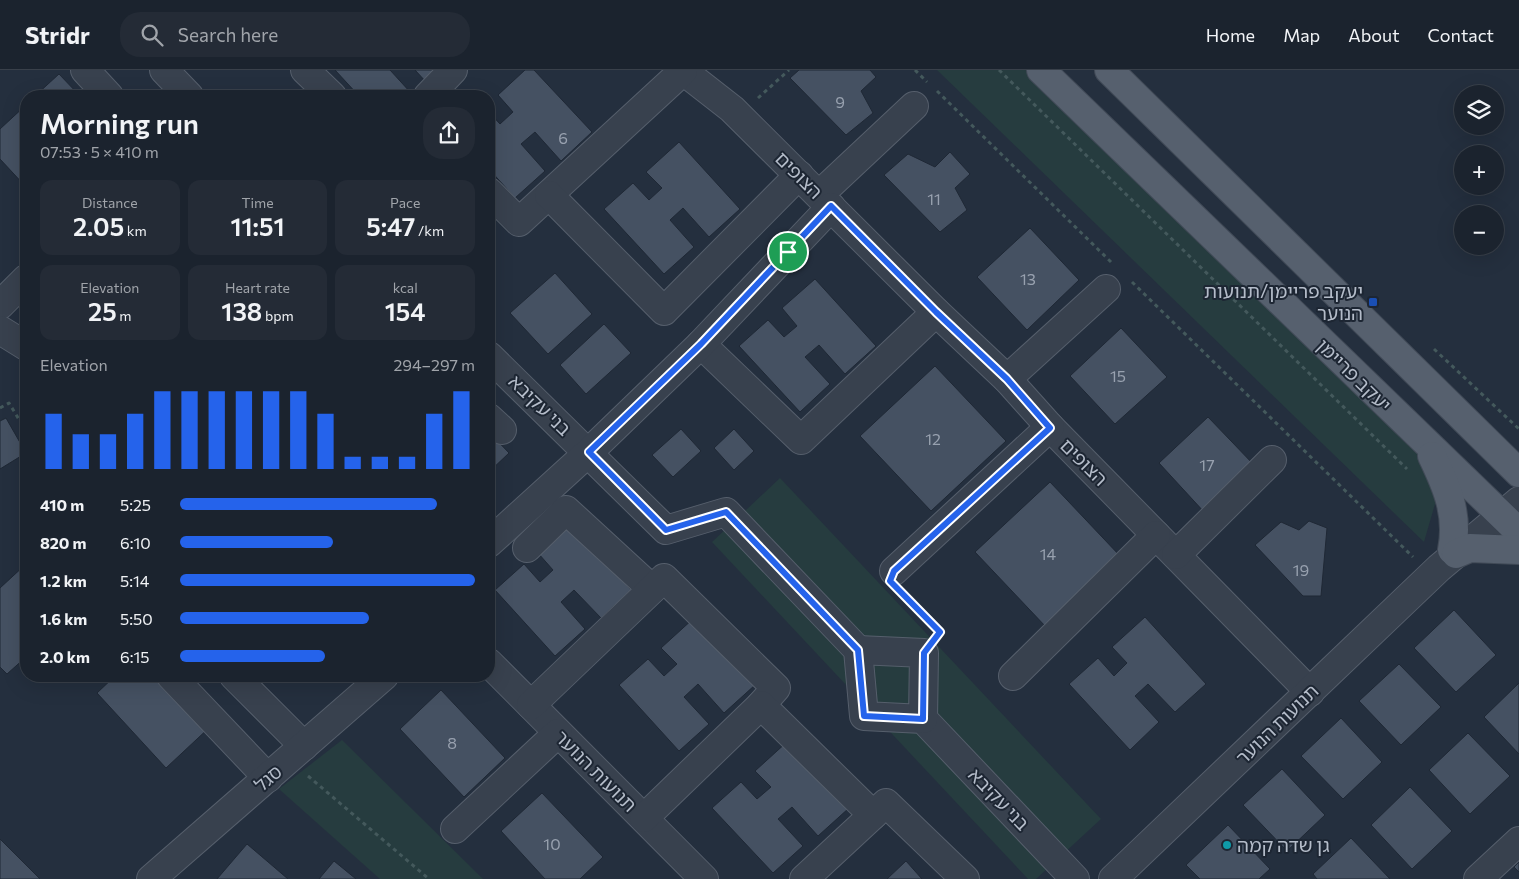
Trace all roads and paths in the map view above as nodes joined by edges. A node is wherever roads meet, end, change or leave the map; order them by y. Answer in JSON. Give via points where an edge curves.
{"nodes":[{"id":1,"x":85,"y":70,"type":"edge"},
{"id":2,"x":164,"y":70,"type":"edge"},
{"id":3,"x":305,"y":70,"type":"edge"},
{"id":4,"x":453,"y":70,"type":"edge"},
{"id":5,"x":682,"y":70,"type":"edge"},
{"id":6,"x":789,"y":70,"type":"edge"},
{"id":7,"x":915,"y":70,"type":"edge"},
{"id":8,"x":999,"y":70,"type":"edge"},
{"id":9,"x":1041,"y":70,"type":"edge"},
{"id":10,"x":1109,"y":70,"type":"edge"},
{"id":11,"x":103,"y":90,"type":"edge"},
{"id":12,"x":183,"y":90,"type":"edge"},
{"id":13,"x":326,"y":90,"type":"edge"},
{"id":14,"x":434,"y":90,"type":"edge"},
{"id":15,"x":914,"y":106,"type":"dead end"},
{"id":16,"x":739,"y":116,"type":"junction"},
{"id":17,"x":799,"y":175,"type":"junction"},
{"id":18,"x":549,"y":195,"type":"junction"},
{"id":19,"x":495,"y":198,"type":"edge"},
{"id":20,"x":825,"y":201,"type":"junction"},
{"id":21,"x":1117,"y":278,"type":"junction"},
{"id":22,"x":20,"y":285,"type":"edge"},
{"id":23,"x":0,"y":305,"type":"edge"},
{"id":24,"x":936,"y":312,"type":"junction"},
{"id":25,"x":0,"y":330,"type":"edge"},
{"id":26,"x":20,"y":342,"type":"edge"},
{"id":27,"x":701,"y":344,"type":"junction"},
{"id":28,"x":495,"y":362,"type":"edge"},
{"id":29,"x":1007,"y":379,"type":"junction"},
{"id":30,"x":0,"y":408,"type":"edge"},
{"id":31,"x":20,"y":421,"type":"edge"},
{"id":32,"x":1050,"y":428,"type":"junction"},
{"id":33,"x":1428,"y":445,"type":"junction"},
{"id":34,"x":589,"y":452,"type":"junction"},
{"id":35,"x":1272,"y":460,"type":"dead end"},
{"id":36,"x":1408,"y":470,"type":"dead end"},
{"id":37,"x":1519,"y":473,"type":"edge"},
{"id":38,"x":1519,"y":488,"type":"edge"},
{"id":39,"x":1508,"y":514,"type":"edge"},
{"id":40,"x":1156,"y":535,"type":"junction"},
{"id":41,"x":495,"y":538,"type":"edge"},
{"id":42,"x":527,"y":548,"type":"dead end"},
{"id":43,"x":1519,"y":550,"type":"edge"},
{"id":44,"x":1176,"y":555,"type":"junction"},
{"id":45,"x":1445,"y":562,"type":"junction"},
{"id":46,"x":894,"y":571,"type":"joint"},
{"id":47,"x":652,"y":589,"type":"junction"},
{"id":48,"x":858,"y":650,"type":"junction"},
{"id":49,"x":924,"y":653,"type":"junction"},
{"id":50,"x":495,"y":669,"type":"edge"},
{"id":51,"x":1013,"y":676,"type":"dead end"},
{"id":52,"x":176,"y":682,"type":"edge"},
{"id":53,"x":239,"y":682,"type":"edge"},
{"id":54,"x":377,"y":682,"type":"edge"},
{"id":55,"x":1310,"y":692,"type":"junction"},
{"id":56,"x":531,"y":705,"type":"junction"},
{"id":57,"x":761,"y":705,"type":"junction"},
{"id":58,"x":923,"y":719,"type":"junction"},
{"id":59,"x":558,"y":733,"type":"junction"},
{"id":60,"x":297,"y":753,"type":"junction"},
{"id":61,"x":268,"y":778,"type":"junction"},
{"id":62,"x":873,"y":815,"type":"junction"},
{"id":63,"x":644,"y":818,"type":"junction"},
{"id":64,"x":455,"y":829,"type":"dead end"},
{"id":65,"x":1519,"y":841,"type":"edge"},
{"id":66,"x":1126,"y":875,"type":"edge"},
{"id":67,"x":151,"y":879,"type":"edge"},
{"id":68,"x":429,"y":879,"type":"edge"},
{"id":69,"x":704,"y":879,"type":"edge"},
{"id":70,"x":804,"y":879,"type":"edge"},
{"id":71,"x":965,"y":879,"type":"edge"},
{"id":72,"x":1075,"y":879,"type":"edge"},
{"id":73,"x":1478,"y":879,"type":"edge"}],
"edges":[{"from":1,"to":11,"type":"street"},
{"from":2,"to":12,"type":"street"},
{"from":3,"to":13,"type":"street"},
{"from":4,"to":14,"type":"street"},
{"from":5,"to":16,"type":"street","name":"הצופים"},
{"from":5,"to":18,"type":"street"},
{"from":6,"to":16,"type":"path"},
{"from":7,"to":21,"type":"path"},
{"from":8,"to":36,"type":"path"},
{"from":9,"to":33,"type":"main road","name":"יעקב פריימן"},
{"from":10,"to":37,"type":"main road"},
{"from":15,"to":20,"type":"street"},
{"from":16,"to":17,"type":"street","name":"הצופים"},
{"from":17,"to":18,"type":"street","via":[[664,311]]},
{"from":17,"to":20,"type":"street","name":"הצופים"},
{"from":18,"to":19,"type":"street","via":[[519,222]]},
{"from":20,"to":24,"type":"street","name":"הצופים"},
{"from":20,"to":27,"type":"street"},
{"from":21,"to":29,"type":"street"},
{"from":21,"to":45,"type":"path"},
{"from":22,"to":23,"type":"street"},
{"from":24,"to":27,"type":"street","via":[[801,440]]},
{"from":24,"to":29,"type":"street","name":"הצופים"},
{"from":25,"to":26,"type":"street"},
{"from":27,"to":34,"type":"street"},
{"from":28,"to":34,"type":"street","name":"בני עקיבא"},
{"from":29,"to":32,"type":"street","name":"הצופים"},
{"from":30,"to":31,"type":"path","via":[[9,403]]},
{"from":32,"to":40,"type":"street","name":"הצופים"},
{"from":32,"to":46,"type":"street"},
{"from":33,"to":39,"type":"main road","name":"יעקב פריימן"},
{"from":33,"to":45,"type":"main road","via":[[1452,507],[1455,533]]},
{"from":34,"to":41,"type":"street"},
{"from":34,"to":48,"type":"street","name":"בני עקיבא","via":[[666,530],[726,512]]},
{"from":35,"to":44,"type":"street"},
{"from":38,"to":39,"type":"street","name":"תנועות הנוער"},
{"from":39,"to":45,"type":"street","name":"תנועות הנוער"},
{"from":40,"to":44,"type":"street","name":"הצופים"},
{"from":40,"to":51,"type":"street"},
{"from":42,"to":47,"type":"street","via":[[566,510]]},
{"from":43,"to":45,"type":"main road","via":[[1470,548]]},
{"from":44,"to":55,"type":"street","name":"הצופים"},
{"from":45,"to":55,"type":"street","name":"תנועות הנוער"},
{"from":46,"to":49,"type":"path","via":[[890,581],[940,632]]},
{"from":47,"to":56,"type":"street"},
{"from":47,"to":57,"type":"street","via":[[664,578],[776,688]]},
{"from":48,"to":49,"type":"street"},
{"from":48,"to":58,"type":"street","via":[[864,716]]},
{"from":49,"to":58,"type":"street"},
{"from":50,"to":56,"type":"street","name":"תנועות הנוער"},
{"from":52,"to":61,"type":"street"},
{"from":53,"to":60,"type":"street"},
{"from":54,"to":60,"type":"street","name":"סגל"},
{"from":55,"to":66,"type":"street","name":"תנועות הנוער"},
{"from":56,"to":59,"type":"street","name":"תנועות הנוער"},
{"from":57,"to":62,"type":"street"},
{"from":57,"to":63,"type":"street"},
{"from":58,"to":72,"type":"street","name":"בני עקיבא"},
{"from":59,"to":63,"type":"street","name":"תנועות הנוער"},
{"from":59,"to":64,"type":"street"},
{"from":60,"to":61,"type":"street","name":"סגל"},
{"from":60,"to":68,"type":"path"},
{"from":61,"to":67,"type":"street","name":"סגל"},
{"from":62,"to":70,"type":"street"},
{"from":62,"to":71,"type":"street","via":[[886,803]]},
{"from":63,"to":69,"type":"street","name":"תנועות הנוער"},
{"from":65,"to":73,"type":"street"}]}
